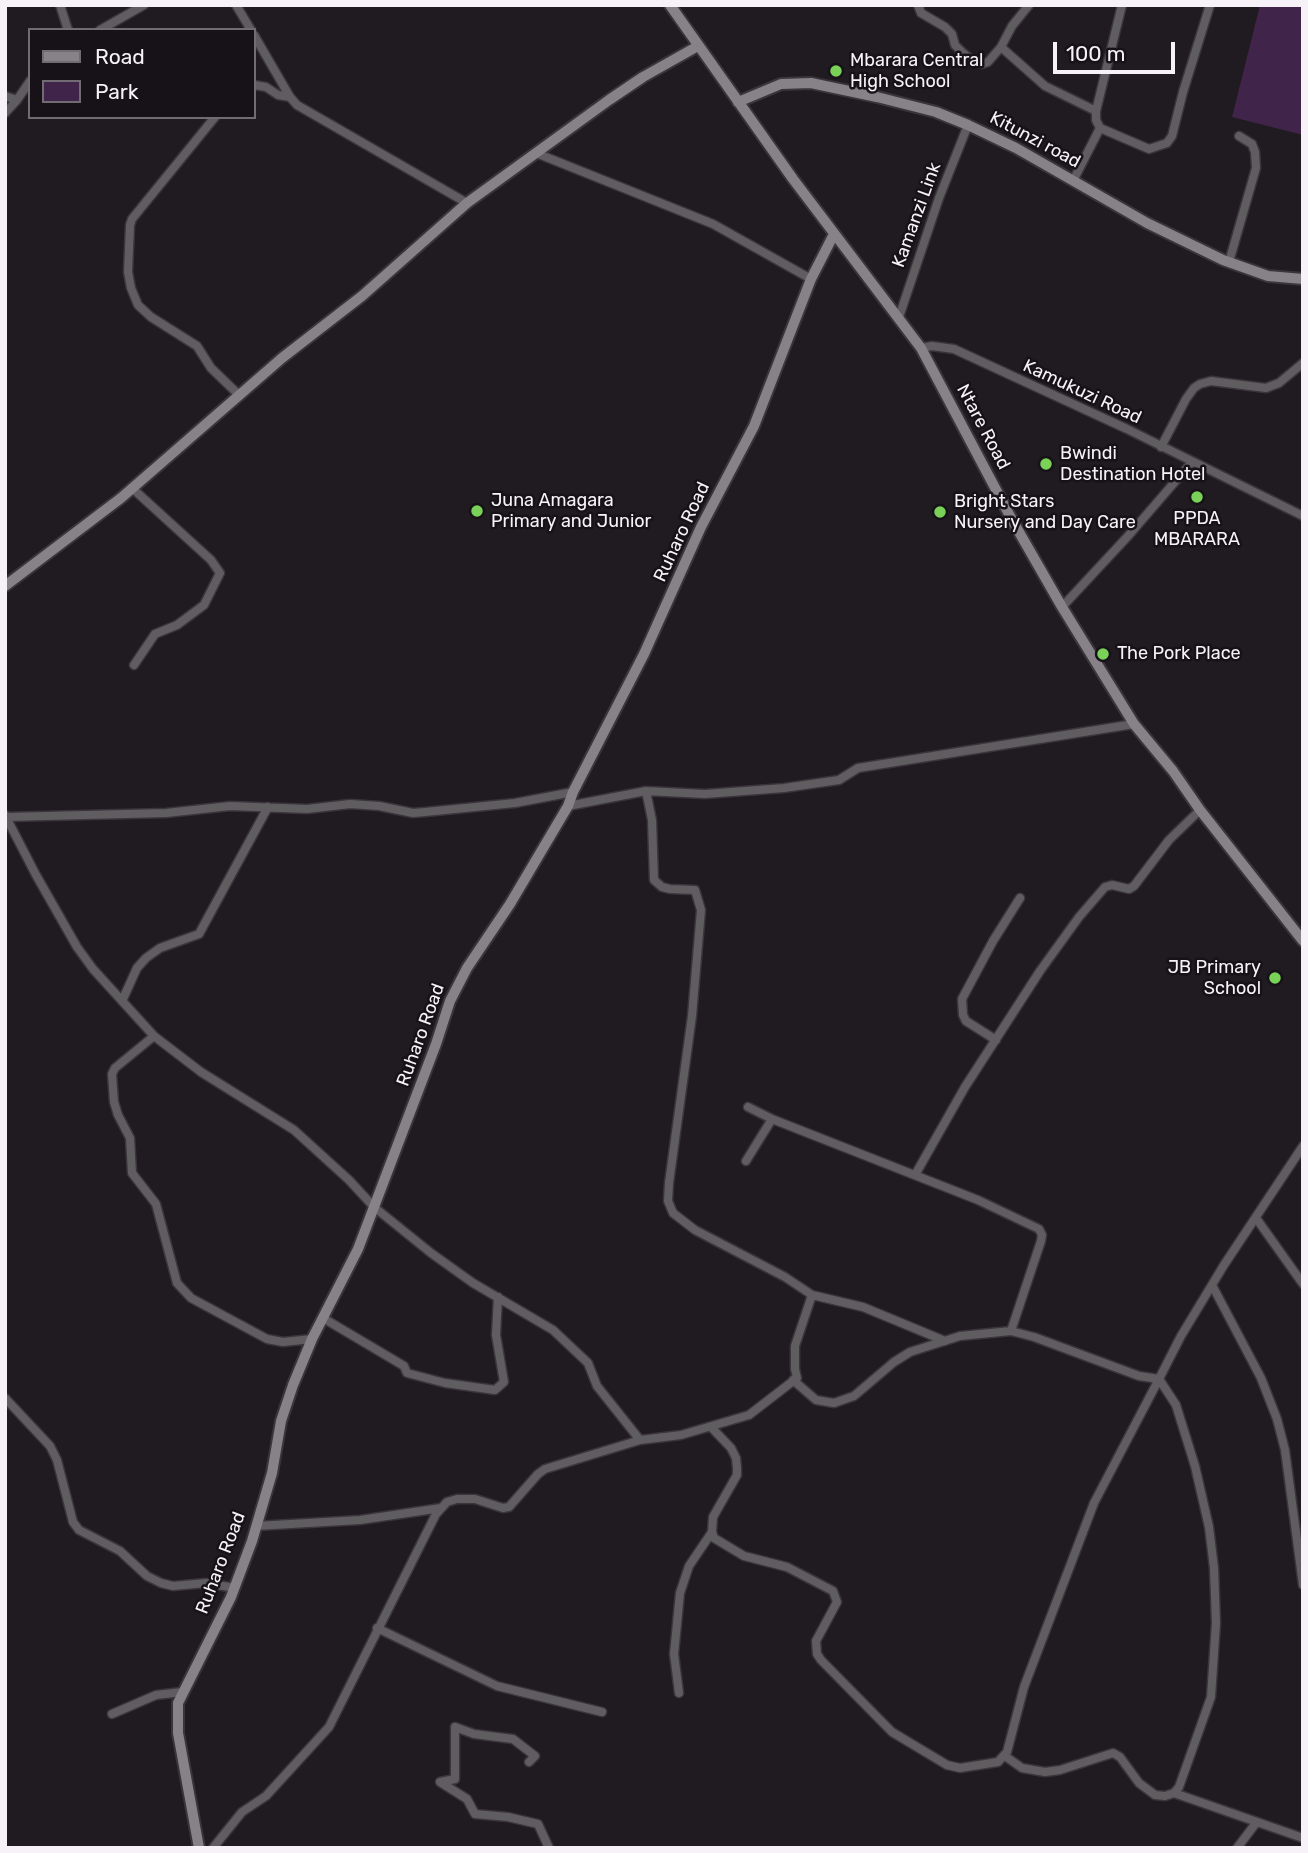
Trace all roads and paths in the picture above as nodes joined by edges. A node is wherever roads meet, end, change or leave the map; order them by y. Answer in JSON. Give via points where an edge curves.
{"nodes":[{"id":1,"x":60,"y":5,"type":"edge"},
{"id":2,"x":144,"y":5,"type":"edge"},
{"id":3,"x":236,"y":5,"type":"edge"},
{"id":4,"x":670,"y":5,"type":"edge"},
{"id":5,"x":918,"y":5,"type":"edge"},
{"id":6,"x":1029,"y":5,"type":"edge"},
{"id":7,"x":1122,"y":5,"type":"edge"},
{"id":8,"x":1210,"y":5,"type":"edge"},
{"id":9,"x":67,"y":28,"type":"edge"},
{"id":10,"x":104,"y":28,"type":"edge"},
{"id":11,"x":250,"y":28,"type":"edge"},
{"id":12,"x":256,"y":38,"type":"edge"},
{"id":13,"x":698,"y":46,"type":"junction"},
{"id":14,"x":1000,"y":47,"type":"junction"},
{"id":15,"x":28,"y":84,"type":"edge"},
{"id":16,"x":256,"y":85,"type":"edge"},
{"id":17,"x":5,"y":96,"type":"edge"},
{"id":18,"x":290,"y":97,"type":"junction"},
{"id":19,"x":17,"y":100,"type":"junction"},
{"id":20,"x":738,"y":102,"type":"junction"},
{"id":21,"x":1096,"y":111,"type":"junction"},
{"id":22,"x":5,"y":113,"type":"edge"},
{"id":23,"x":213,"y":119,"type":"edge"},
{"id":24,"x":968,"y":125,"type":"junction"},
{"id":25,"x":1100,"y":128,"type":"junction"},
{"id":26,"x":1239,"y":136,"type":"dead end"},
{"id":27,"x":536,"y":153,"type":"junction"},
{"id":28,"x":1073,"y":181,"type":"junction"},
{"id":29,"x":467,"y":203,"type":"junction"},
{"id":30,"x":834,"y":234,"type":"junction"},
{"id":31,"x":1229,"y":262,"type":"junction"},
{"id":32,"x":811,"y":279,"type":"junction"},
{"id":33,"x":1303,"y":279,"type":"edge"},
{"id":34,"x":899,"y":317,"type":"junction"},
{"id":35,"x":921,"y":348,"type":"junction"},
{"id":36,"x":1303,"y":363,"type":"edge"},
{"id":37,"x":239,"y":395,"type":"junction"},
{"id":38,"x":1161,"y":447,"type":"junction"},
{"id":39,"x":1192,"y":462,"type":"junction"},
{"id":40,"x":132,"y":488,"type":"junction"},
{"id":41,"x":1303,"y":516,"type":"edge"},
{"id":42,"x":5,"y":586,"type":"edge"},
{"id":43,"x":1062,"y":607,"type":"junction"},
{"id":44,"x":134,"y":665,"type":"dead end"},
{"id":45,"x":1134,"y":724,"type":"junction"},
{"id":46,"x":646,"y":791,"type":"junction"},
{"id":47,"x":573,"y":792,"type":"junction"},
{"id":48,"x":569,"y":806,"type":"junction"},
{"id":49,"x":268,"y":807,"type":"junction"},
{"id":50,"x":1200,"y":810,"type":"junction"},
{"id":51,"x":6,"y":816,"type":"edge"},
{"id":52,"x":1020,"y":898,"type":"dead end"},
{"id":53,"x":1303,"y":941,"type":"edge"},
{"id":54,"x":122,"y":1001,"type":"junction"},
{"id":55,"x":154,"y":1035,"type":"junction"},
{"id":56,"x":996,"y":1040,"type":"junction"},
{"id":57,"x":748,"y":1107,"type":"dead end"},
{"id":58,"x":772,"y":1119,"type":"junction"},
{"id":59,"x":1303,"y":1146,"type":"edge"},
{"id":60,"x":746,"y":1161,"type":"dead end"},
{"id":61,"x":915,"y":1175,"type":"junction"},
{"id":62,"x":374,"y":1207,"type":"junction"},
{"id":63,"x":1256,"y":1218,"type":"junction"},
{"id":64,"x":1303,"y":1284,"type":"edge"},
{"id":65,"x":1212,"y":1285,"type":"junction"},
{"id":66,"x":812,"y":1295,"type":"junction"},
{"id":67,"x":498,"y":1297,"type":"junction"},
{"id":68,"x":323,"y":1318,"type":"junction"},
{"id":69,"x":1012,"y":1331,"type":"junction"},
{"id":70,"x":312,"y":1339,"type":"junction"},
{"id":71,"x":945,"y":1341,"type":"junction"},
{"id":72,"x":1159,"y":1379,"type":"junction"},
{"id":73,"x":793,"y":1380,"type":"junction"},
{"id":74,"x":5,"y":1398,"type":"edge"},
{"id":75,"x":711,"y":1427,"type":"junction"},
{"id":76,"x":640,"y":1440,"type":"junction"},
{"id":77,"x":441,"y":1508,"type":"junction"},
{"id":78,"x":256,"y":1525,"type":"junction"},
{"id":79,"x":712,"y":1532,"type":"junction"},
{"id":80,"x":1303,"y":1585,"type":"edge"},
{"id":81,"x":235,"y":1588,"type":"junction"},
{"id":82,"x":377,"y":1628,"type":"junction"},
{"id":83,"x":182,"y":1692,"type":"junction"},
{"id":84,"x":679,"y":1693,"type":"dead end"},
{"id":85,"x":602,"y":1712,"type":"dead end"},
{"id":86,"x":112,"y":1714,"type":"dead end"},
{"id":87,"x":1005,"y":1756,"type":"junction"},
{"id":88,"x":529,"y":1762,"type":"dead end"},
{"id":89,"x":1174,"y":1793,"type":"junction"},
{"id":90,"x":1256,"y":1823,"type":"junction"},
{"id":91,"x":1303,"y":1838,"type":"edge"},
{"id":92,"x":199,"y":1848,"type":"edge"},
{"id":93,"x":213,"y":1848,"type":"edge"},
{"id":94,"x":549,"y":1848,"type":"edge"},
{"id":95,"x":1237,"y":1848,"type":"edge"}],
"edges":[{"from":1,"to":9,"type":"street"},
{"from":2,"to":10,"type":"street"},
{"from":3,"to":11,"type":"street"},
{"from":4,"to":13,"type":"street","name":"Ntare Road"},
{"from":5,"to":14,"type":"street","via":[[921,13],[952,34],[956,45],[974,62],[988,62]]},
{"from":6,"to":14,"type":"street"},
{"from":7,"to":21,"type":"street"},
{"from":8,"to":25,"type":"street","via":[[1167,143],[1149,149]]},
{"from":12,"to":18,"type":"street"},
{"from":13,"to":20,"type":"street","name":"Ntare Road"},
{"from":13,"to":27,"type":"street","via":[[643,77]]},
{"from":14,"to":21,"type":"street","via":[[1045,86]]},
{"from":15,"to":19,"type":"street"},
{"from":16,"to":18,"type":"street"},
{"from":17,"to":19,"type":"street"},
{"from":18,"to":29,"type":"street","via":[[324,122]]},
{"from":19,"to":22,"type":"street"},
{"from":20,"to":24,"type":"street","name":"Kitunzi road","via":[[781,84],[811,83],[907,104]]},
{"from":20,"to":30,"type":"street","name":"Ntare Road"},
{"from":21,"to":25,"type":"street"},
{"from":23,"to":37,"type":"street","via":[[132,219],[128,272],[138,305],[197,346],[211,368]]},
{"from":24,"to":28,"type":"street","name":"Kitunzi road"},
{"from":24,"to":34,"type":"street","name":"Kamanzi Link"},
{"from":25,"to":28,"type":"street"},
{"from":26,"to":31,"type":"street","via":[[1252,144],[1256,168]]},
{"from":27,"to":29,"type":"street"},
{"from":27,"to":32,"type":"street","via":[[713,224]]},
{"from":28,"to":31,"type":"street","name":"Kitunzi road"},
{"from":29,"to":37,"type":"street","via":[[362,296]]},
{"from":30,"to":32,"type":"street","name":"Ruharo Road"},
{"from":30,"to":34,"type":"street","name":"Ntare Road"},
{"from":31,"to":33,"type":"street","name":"Kitunzi road","via":[[1268,276]]},
{"from":32,"to":47,"type":"street","name":"Ruharo Road","via":[[754,426]]},
{"from":34,"to":35,"type":"street","name":"Ntare Road"},
{"from":35,"to":38,"type":"street","name":"Kamukuzi Road","via":[[954,349]]},
{"from":35,"to":43,"type":"street","name":"Ntare Road"},
{"from":36,"to":38,"type":"street","via":[[1266,388],[1211,381],[1200,384],[1186,399]]},
{"from":37,"to":40,"type":"street"},
{"from":38,"to":39,"type":"street","name":"Kamukuzi Road"},
{"from":39,"to":41,"type":"street","name":"Kamukuzi Road"},
{"from":39,"to":43,"type":"street"},
{"from":40,"to":42,"type":"street"},
{"from":40,"to":44,"type":"street","via":[[220,573],[204,605],[156,634]]},
{"from":43,"to":45,"type":"street","name":"Ntare Road"},
{"from":45,"to":46,"type":"street","via":[[858,768],[839,780],[784,788],[705,794]]},
{"from":45,"to":50,"type":"street","name":"Ntare Road"},
{"from":46,"to":48,"type":"street"},
{"from":46,"to":66,"type":"street","via":[[654,880],[670,890],[695,890],[701,910],[668,1201],[673,1213],[695,1230]]},
{"from":47,"to":48,"type":"street","name":"Ruharo Road"},
{"from":47,"to":49,"type":"street","via":[[434,812],[350,804]]},
{"from":48,"to":62,"type":"street","name":"Ruharo Road","via":[[458,984]]},
{"from":49,"to":51,"type":"street"},
{"from":49,"to":54,"type":"street","via":[[199,934],[146,958]]},
{"from":50,"to":53,"type":"street","name":"Ntare Road"},
{"from":50,"to":56,"type":"street","via":[[1168,840],[1135,886],[1105,887],[1094,899],[1065,934]]},
{"from":51,"to":54,"type":"street","via":[[77,947]]},
{"from":52,"to":56,"type":"street","via":[[962,999],[966,1020]]},
{"from":54,"to":55,"type":"street"},
{"from":55,"to":62,"type":"street","via":[[201,1072],[294,1130]]},
{"from":55,"to":70,"type":"street","via":[[115,1068],[114,1102],[130,1138],[132,1173],[156,1204],[177,1283],[191,1298],[267,1339]]},
{"from":56,"to":61,"type":"street"},
{"from":57,"to":58,"type":"street"},
{"from":58,"to":60,"type":"street"},
{"from":58,"to":61,"type":"street"},
{"from":59,"to":63,"type":"street"},
{"from":61,"to":69,"type":"street","via":[[1039,1229],[1041,1241]]},
{"from":62,"to":67,"type":"street"},
{"from":62,"to":68,"type":"street","name":"Ruharo Road","via":[[354,1259]]},
{"from":63,"to":64,"type":"street"},
{"from":63,"to":65,"type":"street"},
{"from":65,"to":72,"type":"street"},
{"from":65,"to":80,"type":"street","via":[[1253,1361],[1277,1419]]},
{"from":66,"to":71,"type":"street","via":[[863,1307]]},
{"from":66,"to":73,"type":"street","via":[[797,1336],[797,1378]]},
{"from":67,"to":68,"type":"street","via":[[496,1335],[504,1382],[495,1390],[407,1373],[404,1366]]},
{"from":67,"to":76,"type":"street","via":[[553,1330],[588,1363],[597,1386]]},
{"from":68,"to":70,"type":"street","name":"Ruharo Road"},
{"from":69,"to":71,"type":"street"},
{"from":69,"to":72,"type":"street"},
{"from":70,"to":78,"type":"street","name":"Ruharo Road","via":[[284,1410]]},
{"from":71,"to":73,"type":"street","via":[[910,1352],[854,1396],[834,1403],[816,1400]]},
{"from":72,"to":87,"type":"street","via":[[1094,1503],[1031,1668]]},
{"from":72,"to":89,"type":"street","via":[[1176,1405],[1195,1466],[1212,1548],[1216,1623],[1212,1697]]},
{"from":73,"to":75,"type":"street","via":[[749,1415]]},
{"from":74,"to":81,"type":"street","via":[[50,1446],[79,1530],[120,1551],[161,1583]]},
{"from":75,"to":76,"type":"street"},
{"from":75,"to":79,"type":"street","via":[[731,1448],[737,1468],[713,1517]]},
{"from":76,"to":77,"type":"street","via":[[545,1469],[509,1507],[457,1499]]},
{"from":77,"to":78,"type":"street","via":[[360,1520]]},
{"from":77,"to":82,"type":"street"},
{"from":78,"to":81,"type":"street","name":"Ruharo Road"},
{"from":79,"to":84,"type":"street","via":[[689,1566],[680,1593],[674,1654]]},
{"from":79,"to":87,"type":"street","via":[[719,1542],[744,1556],[787,1567],[834,1591],[837,1602],[818,1634],[817,1654],[892,1732],[953,1767],[993,1764]]},
{"from":81,"to":83,"type":"street","name":"Ruharo Road"},
{"from":82,"to":85,"type":"street","via":[[497,1686]]},
{"from":82,"to":93,"type":"street","via":[[326,1730],[266,1796],[242,1812]]},
{"from":83,"to":86,"type":"street","via":[[156,1695]]},
{"from":83,"to":92,"type":"street","name":"Ruharo Road","via":[[178,1733]]},
{"from":87,"to":89,"type":"street","via":[[1022,1768],[1045,1772],[1114,1753],[1147,1790],[1155,1795]]},
{"from":88,"to":94,"type":"street","via":[[535,1756],[513,1739],[455,1727],[454,1779],[440,1782],[467,1799],[475,1814],[538,1824]]},
{"from":89,"to":90,"type":"street"},
{"from":90,"to":91,"type":"street"},
{"from":90,"to":95,"type":"street"}]}
